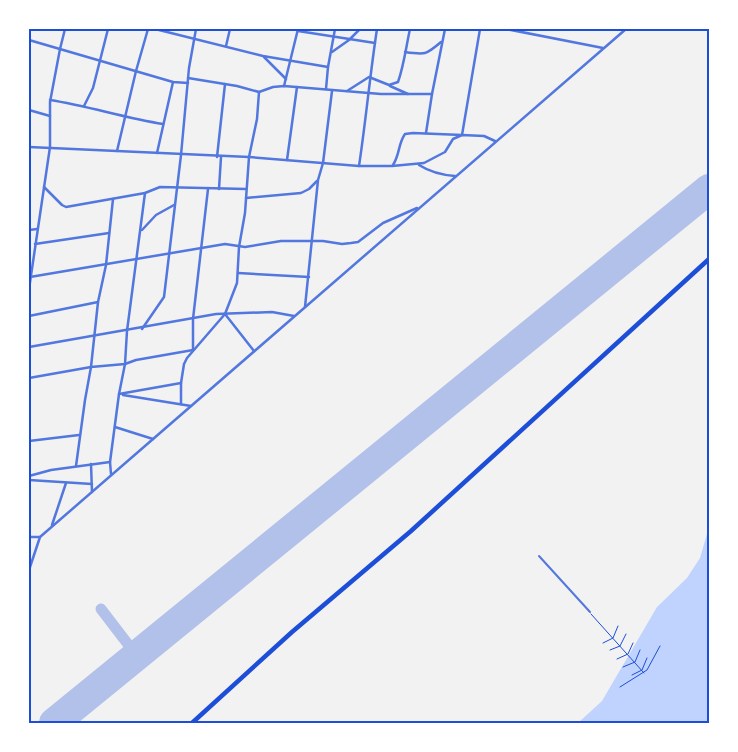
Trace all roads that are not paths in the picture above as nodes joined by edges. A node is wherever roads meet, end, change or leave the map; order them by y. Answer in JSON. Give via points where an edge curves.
{"nodes":[{"id":1,"x":65,"y":29,"type":"edge"},
{"id":2,"x":108,"y":29,"type":"edge"},
{"id":3,"x":148,"y":29,"type":"edge"},
{"id":4,"x":155,"y":29,"type":"edge"},
{"id":5,"x":196,"y":29,"type":"edge"},
{"id":6,"x":230,"y":29,"type":"edge"},
{"id":7,"x":335,"y":29,"type":"edge"},
{"id":8,"x":360,"y":29,"type":"edge"},
{"id":9,"x":378,"y":29,"type":"edge"},
{"id":10,"x":410,"y":29,"type":"edge"},
{"id":11,"x":445,"y":29,"type":"edge"},
{"id":12,"x":480,"y":29,"type":"edge"},
{"id":13,"x":506,"y":29,"type":"edge"},
{"id":14,"x":512,"y":29,"type":"edge"},
{"id":15,"x":626,"y":29,"type":"edge"},
{"id":16,"x":298,"y":30,"type":"edge"},
{"id":17,"x":333,"y":36,"type":"junction"},
{"id":18,"x":194,"y":39,"type":"junction"},
{"id":19,"x":29,"y":40,"type":"edge"},
{"id":20,"x":349,"y":40,"type":"junction"},
{"id":21,"x":442,"y":41,"type":"junction"},
{"id":22,"x":375,"y":43,"type":"junction"},
{"id":23,"x":226,"y":46,"type":"junction"},
{"id":24,"x":603,"y":48,"type":"junction"},
{"id":25,"x":60,"y":49,"type":"junction"},
{"id":26,"x":405,"y":52,"type":"junction"},
{"id":27,"x":330,"y":53,"type":"junction"},
{"id":28,"x":263,"y":56,"type":"junction"},
{"id":29,"x":291,"y":60,"type":"junction"},
{"id":30,"x":99,"y":61,"type":"junction"},
{"id":31,"x":328,"y":67,"type":"junction"},
{"id":32,"x":136,"y":71,"type":"junction"},
{"id":33,"x":369,"y":77,"type":"junction"},
{"id":34,"x":188,"y":78,"type":"junction"},
{"id":35,"x":286,"y":79,"type":"junction"},
{"id":36,"x":173,"y":82,"type":"junction"},
{"id":37,"x":188,"y":83,"type":"junction"},
{"id":38,"x":225,"y":84,"type":"junction"},
{"id":39,"x":389,"y":85,"type":"junction"},
{"id":40,"x":284,"y":86,"type":"junction"},
{"id":41,"x":297,"y":87,"type":"junction"},
{"id":42,"x":326,"y":90,"type":"junction"},
{"id":43,"x":332,"y":91,"type":"junction"},
{"id":44,"x":259,"y":92,"type":"junction"},
{"id":45,"x":345,"y":92,"type":"junction"},
{"id":46,"x":368,"y":94,"type":"junction"},
{"id":47,"x":409,"y":94,"type":"junction"},
{"id":48,"x":432,"y":94,"type":"junction"},
{"id":49,"x":50,"y":100,"type":"junction"},
{"id":50,"x":84,"y":106,"type":"junction"},
{"id":51,"x":29,"y":110,"type":"edge"},
{"id":52,"x":50,"y":116,"type":"junction"},
{"id":53,"x":126,"y":117,"type":"junction"},
{"id":54,"x":163,"y":124,"type":"junction"},
{"id":55,"x":426,"y":133,"type":"junction"},
{"id":56,"x":462,"y":135,"type":"junction"},
{"id":57,"x":494,"y":141,"type":"junction"},
{"id":58,"x":29,"y":147,"type":"edge"},
{"id":59,"x":50,"y":147,"type":"junction"},
{"id":60,"x":117,"y":152,"type":"junction"},
{"id":61,"x":157,"y":153,"type":"junction"},
{"id":62,"x":181,"y":155,"type":"junction"},
{"id":63,"x":219,"y":157,"type":"junction"},
{"id":64,"x":249,"y":157,"type":"junction"},
{"id":65,"x":287,"y":160,"type":"junction"},
{"id":66,"x":323,"y":163,"type":"junction"},
{"id":67,"x":419,"y":165,"type":"junction"},
{"id":68,"x":359,"y":166,"type":"junction"},
{"id":69,"x":392,"y":166,"type":"junction"},
{"id":70,"x":455,"y":176,"type":"junction"},
{"id":71,"x":318,"y":180,"type":"junction"},
{"id":72,"x":44,"y":187,"type":"junction"},
{"id":73,"x":176,"y":188,"type":"junction"},
{"id":74,"x":208,"y":189,"type":"junction"},
{"id":75,"x":219,"y":189,"type":"junction"},
{"id":76,"x":246,"y":189,"type":"junction"},
{"id":77,"x":145,"y":193,"type":"junction"},
{"id":78,"x":246,"y":198,"type":"junction"},
{"id":79,"x":113,"y":199,"type":"junction"},
{"id":80,"x":174,"y":204,"type":"junction"},
{"id":81,"x":421,"y":206,"type":"junction"},
{"id":82,"x":37,"y":229,"type":"junction"},
{"id":83,"x":29,"y":230,"type":"edge"},
{"id":84,"x":141,"y":231,"type":"junction"},
{"id":85,"x":110,"y":233,"type":"junction"},
{"id":86,"x":312,"y":241,"type":"junction"},
{"id":87,"x":35,"y":244,"type":"junction"},
{"id":88,"x":239,"y":247,"type":"junction"},
{"id":89,"x":202,"y":248,"type":"junction"},
{"id":90,"x":169,"y":254,"type":"junction"},
{"id":91,"x":709,"y":259,"type":"edge"},
{"id":92,"x":138,"y":260,"type":"junction"},
{"id":93,"x":106,"y":265,"type":"junction"},
{"id":94,"x":30,"y":271,"type":"edge"},
{"id":95,"x":238,"y":273,"type":"junction"},
{"id":96,"x":30,"y":277,"type":"edge"},
{"id":97,"x":308,"y":277,"type":"junction"},
{"id":98,"x":29,"y":289,"type":"edge"},
{"id":99,"x":98,"y":302,"type":"junction"},
{"id":100,"x":305,"y":307,"type":"junction"},
{"id":101,"x":225,"y":314,"type":"junction"},
{"id":102,"x":29,"y":316,"type":"edge"},
{"id":103,"x":294,"y":316,"type":"junction"},
{"id":104,"x":193,"y":319,"type":"junction"},
{"id":105,"x":142,"y":328,"type":"junction"},
{"id":106,"x":127,"y":331,"type":"junction"},
{"id":107,"x":94,"y":336,"type":"junction"},
{"id":108,"x":29,"y":347,"type":"edge"},
{"id":109,"x":194,"y":350,"type":"junction"},
{"id":110,"x":254,"y":351,"type":"junction"},
{"id":111,"x":125,"y":364,"type":"junction"},
{"id":112,"x":91,"y":367,"type":"junction"},
{"id":113,"x":29,"y":378,"type":"edge"},
{"id":114,"x":181,"y":383,"type":"junction"},
{"id":115,"x":119,"y":394,"type":"junction"},
{"id":116,"x":182,"y":405,"type":"junction"},
{"id":117,"x":191,"y":406,"type":"junction"},
{"id":118,"x":115,"y":427,"type":"junction"},
{"id":119,"x":80,"y":434,"type":"junction"},
{"id":120,"x":153,"y":439,"type":"junction"},
{"id":121,"x":29,"y":442,"type":"edge"},
{"id":122,"x":110,"y":462,"type":"junction"},
{"id":123,"x":91,"y":464,"type":"junction"},
{"id":124,"x":76,"y":466,"type":"junction"},
{"id":125,"x":110,"y":475,"type":"junction"},
{"id":126,"x":29,"y":476,"type":"edge"},
{"id":127,"x":29,"y":480,"type":"edge"},
{"id":128,"x":66,"y":483,"type":"junction"},
{"id":129,"x":92,"y":484,"type":"junction"},
{"id":130,"x":92,"y":492,"type":"junction"},
{"id":131,"x":52,"y":527,"type":"junction"},
{"id":132,"x":29,"y":537,"type":"edge"},
{"id":133,"x":40,"y":537,"type":"junction"},
{"id":134,"x":539,"y":556,"type":"dead end"},
{"id":135,"x":29,"y":570,"type":"edge"},
{"id":136,"x":590,"y":612,"type":"road end"},
{"id":137,"x":192,"y":723,"type":"edge"}],
"edges":[{"from":1,"to":25,"type":"street"},
{"from":2,"to":30,"type":"street"},
{"from":3,"to":32,"type":"street"},
{"from":4,"to":18,"type":"street"},
{"from":5,"to":18,"type":"street"},
{"from":6,"to":23,"type":"street"},
{"from":7,"to":17,"type":"street"},
{"from":8,"to":20,"type":"street"},
{"from":9,"to":22,"type":"street"},
{"from":10,"to":26,"type":"street"},
{"from":11,"to":21,"type":"street"},
{"from":12,"to":56,"type":"street"},
{"from":13,"to":14,"type":"street"},
{"from":14,"to":24,"type":"street"},
{"from":15,"to":24,"type":"street"},
{"from":16,"to":17,"type":"street"},
{"from":16,"to":29,"type":"street"},
{"from":17,"to":20,"type":"street"},
{"from":17,"to":27,"type":"street"},
{"from":18,"to":23,"type":"street"},
{"from":18,"to":34,"type":"street"},
{"from":19,"to":25,"type":"street"},
{"from":20,"to":22,"type":"street"},
{"from":20,"to":27,"type":"street"},
{"from":21,"to":26,"type":"street","via":[[422,55]]},
{"from":21,"to":48,"type":"street"},
{"from":22,"to":33,"type":"street"},
{"from":23,"to":28,"type":"street"},
{"from":24,"to":57,"type":"street"},
{"from":25,"to":30,"type":"street"},
{"from":25,"to":49,"type":"street"},
{"from":26,"to":39,"type":"street","via":[[398,82]]},
{"from":27,"to":31,"type":"street"},
{"from":28,"to":29,"type":"street"},
{"from":28,"to":35,"type":"street"},
{"from":29,"to":31,"type":"street"},
{"from":29,"to":35,"type":"street"},
{"from":30,"to":32,"type":"street"},
{"from":30,"to":50,"type":"street"},
{"from":31,"to":42,"type":"street"},
{"from":32,"to":36,"type":"street"},
{"from":32,"to":53,"type":"street"},
{"from":33,"to":39,"type":"street"},
{"from":33,"to":45,"type":"street"},
{"from":33,"to":46,"type":"street"},
{"from":34,"to":37,"type":"street"},
{"from":34,"to":38,"type":"street"},
{"from":35,"to":40,"type":"street"},
{"from":36,"to":37,"type":"street"},
{"from":36,"to":54,"type":"street"},
{"from":37,"to":62,"type":"street"},
{"from":38,"to":44,"type":"street"},
{"from":38,"to":63,"type":"street"},
{"from":39,"to":47,"type":"street"},
{"from":40,"to":41,"type":"street"},
{"from":40,"to":44,"type":"street"},
{"from":41,"to":42,"type":"street"},
{"from":41,"to":65,"type":"street"},
{"from":42,"to":43,"type":"street"},
{"from":43,"to":45,"type":"street"},
{"from":43,"to":66,"type":"street"},
{"from":44,"to":64,"type":"street"},
{"from":45,"to":46,"type":"street"},
{"from":46,"to":47,"type":"street"},
{"from":46,"to":68,"type":"street"},
{"from":47,"to":48,"type":"street"},
{"from":48,"to":55,"type":"street"},
{"from":49,"to":50,"type":"street"},
{"from":49,"to":52,"type":"street"},
{"from":50,"to":53,"type":"street"},
{"from":51,"to":52,"type":"street"},
{"from":52,"to":59,"type":"street"},
{"from":53,"to":54,"type":"street"},
{"from":53,"to":60,"type":"street"},
{"from":54,"to":61,"type":"street"},
{"from":55,"to":56,"type":"street"},
{"from":55,"to":69,"type":"street","via":[[404,134],[399,156]]},
{"from":56,"to":57,"type":"street","via":[[484,136]]},
{"from":56,"to":67,"type":"street","via":[[453,139],[445,152]]},
{"from":57,"to":70,"type":"street"},
{"from":58,"to":59,"type":"street"},
{"from":59,"to":60,"type":"street"},
{"from":59,"to":72,"type":"street"},
{"from":60,"to":61,"type":"street"},
{"from":61,"to":62,"type":"street"},
{"from":62,"to":63,"type":"street"},
{"from":62,"to":73,"type":"street"},
{"from":63,"to":64,"type":"street"},
{"from":63,"to":75,"type":"street"},
{"from":64,"to":65,"type":"street"},
{"from":64,"to":76,"type":"street"},
{"from":65,"to":66,"type":"street"},
{"from":66,"to":68,"type":"street"},
{"from":66,"to":71,"type":"street"},
{"from":67,"to":69,"type":"street"},
{"from":67,"to":70,"type":"street"},
{"from":68,"to":69,"type":"street"},
{"from":70,"to":81,"type":"street"},
{"from":71,"to":78,"type":"street","via":[[301,193]]},
{"from":71,"to":86,"type":"street"},
{"from":72,"to":79,"type":"street","via":[[66,208]]},
{"from":72,"to":82,"type":"street"},
{"from":73,"to":74,"type":"street"},
{"from":73,"to":77,"type":"street","via":[[158,188]]},
{"from":73,"to":80,"type":"street"},
{"from":74,"to":75,"type":"street"},
{"from":74,"to":89,"type":"street"},
{"from":75,"to":76,"type":"street"},
{"from":76,"to":78,"type":"street"},
{"from":77,"to":79,"type":"street"},
{"from":77,"to":84,"type":"street"},
{"from":78,"to":88,"type":"street"},
{"from":79,"to":85,"type":"street"},
{"from":80,"to":84,"type":"street","via":[[156,215]]},
{"from":80,"to":90,"type":"street"},
{"from":81,"to":86,"type":"street","via":[[384,224],[358,242]]},
{"from":81,"to":100,"type":"street"},
{"from":82,"to":83,"type":"street"},
{"from":82,"to":87,"type":"street"},
{"from":84,"to":92,"type":"street"},
{"from":85,"to":87,"type":"street"},
{"from":85,"to":93,"type":"street"},
{"from":86,"to":88,"type":"street","via":[[281,241]]},
{"from":86,"to":97,"type":"street"},
{"from":87,"to":94,"type":"street"},
{"from":88,"to":89,"type":"street","via":[[225,244]]},
{"from":88,"to":95,"type":"street"},
{"from":89,"to":90,"type":"street"},
{"from":89,"to":104,"type":"street"},
{"from":90,"to":92,"type":"street"},
{"from":90,"to":105,"type":"street","via":[[164,297]]},
{"from":91,"to":137,"type":"highway","via":[[411,531],[292,632]]},
{"from":92,"to":93,"type":"street"},
{"from":92,"to":106,"type":"street"},
{"from":93,"to":96,"type":"street"},
{"from":93,"to":99,"type":"street"},
{"from":94,"to":96,"type":"street"},
{"from":95,"to":97,"type":"street"},
{"from":95,"to":101,"type":"street","via":[[236,289]]},
{"from":96,"to":98,"type":"street"},
{"from":97,"to":100,"type":"street"},
{"from":99,"to":102,"type":"street"},
{"from":99,"to":107,"type":"street"},
{"from":100,"to":103,"type":"street"},
{"from":101,"to":103,"type":"street","via":[[272,312]]},
{"from":101,"to":104,"type":"street"},
{"from":101,"to":109,"type":"street"},
{"from":101,"to":110,"type":"street"},
{"from":103,"to":110,"type":"street"},
{"from":104,"to":105,"type":"street"},
{"from":104,"to":109,"type":"street"},
{"from":105,"to":106,"type":"street"},
{"from":106,"to":107,"type":"street"},
{"from":106,"to":111,"type":"street"},
{"from":107,"to":108,"type":"street"},
{"from":107,"to":112,"type":"street"},
{"from":109,"to":111,"type":"street"},
{"from":109,"to":114,"type":"street","via":[[184,364]]},
{"from":110,"to":117,"type":"street"},
{"from":111,"to":112,"type":"street"},
{"from":111,"to":115,"type":"street"},
{"from":112,"to":113,"type":"street"},
{"from":112,"to":119,"type":"street"},
{"from":114,"to":115,"type":"street"},
{"from":114,"to":116,"type":"street"},
{"from":115,"to":116,"type":"street"},
{"from":115,"to":118,"type":"street"},
{"from":116,"to":117,"type":"street"},
{"from":117,"to":120,"type":"street"},
{"from":118,"to":120,"type":"street"},
{"from":118,"to":122,"type":"street"},
{"from":119,"to":121,"type":"street"},
{"from":119,"to":124,"type":"street"},
{"from":120,"to":125,"type":"street"},
{"from":122,"to":123,"type":"street"},
{"from":122,"to":125,"type":"street"},
{"from":123,"to":124,"type":"street"},
{"from":123,"to":129,"type":"street"},
{"from":124,"to":126,"type":"street"},
{"from":125,"to":130,"type":"street"},
{"from":127,"to":128,"type":"street"},
{"from":128,"to":129,"type":"street"},
{"from":128,"to":131,"type":"street"},
{"from":129,"to":130,"type":"street"},
{"from":130,"to":131,"type":"street"},
{"from":131,"to":133,"type":"street"},
{"from":132,"to":133,"type":"street"},
{"from":133,"to":135,"type":"street"},
{"from":134,"to":136,"type":"street"}]}
